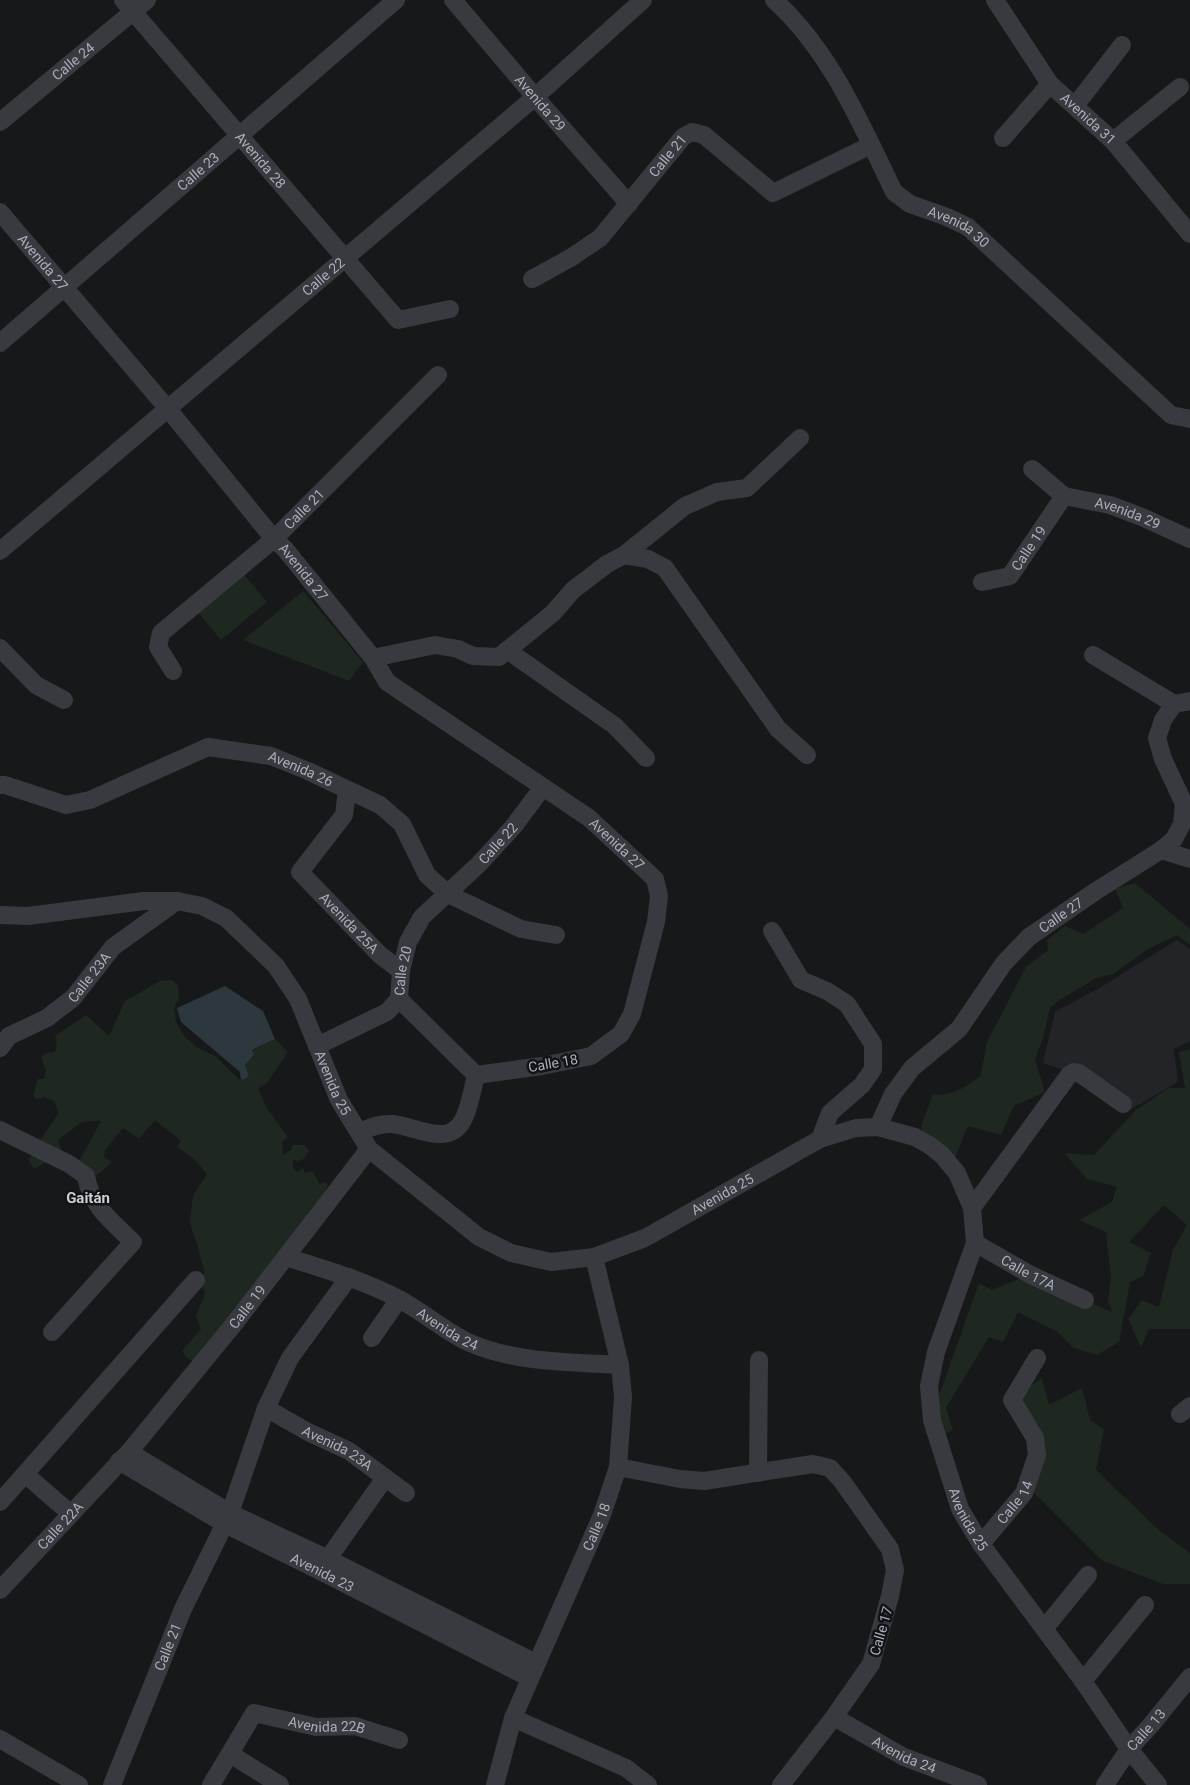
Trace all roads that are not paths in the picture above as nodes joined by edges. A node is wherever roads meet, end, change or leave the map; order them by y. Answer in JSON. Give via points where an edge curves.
{"nodes":[{"id":1,"x":147,"y":0,"type":"edge"},
{"id":2,"x":396,"y":0,"type":"edge"},
{"id":3,"x":454,"y":0,"type":"edge"},
{"id":4,"x":643,"y":0,"type":"edge"},
{"id":5,"x":774,"y":0,"type":"edge"},
{"id":6,"x":995,"y":0,"type":"edge"},
{"id":7,"x":128,"y":6,"type":"edge"},
{"id":8,"x":1122,"y":45,"type":"dead end"},
{"id":9,"x":1050,"y":84,"type":"junction"},
{"id":10,"x":1180,"y":87,"type":"dead end"},
{"id":11,"x":535,"y":97,"type":"junction"},
{"id":12,"x":1076,"y":106,"type":"junction"},
{"id":13,"x":0,"y":122,"type":"edge"},
{"id":14,"x":240,"y":136,"type":"junction"},
{"id":15,"x":1003,"y":138,"type":"dead end"},
{"id":16,"x":1113,"y":141,"type":"junction"},
{"id":17,"x":871,"y":145,"type":"junction"},
{"id":18,"x":628,"y":204,"type":"junction"},
{"id":19,"x":0,"y":212,"type":"edge"},
{"id":20,"x":1190,"y":234,"type":"edge"},
{"id":21,"x":346,"y":258,"type":"junction"},
{"id":22,"x":532,"y":279,"type":"dead end"},
{"id":23,"x":64,"y":288,"type":"junction"},
{"id":24,"x":450,"y":309,"type":"dead end"},
{"id":25,"x":0,"y":343,"type":"edge"},
{"id":26,"x":438,"y":375,"type":"dead end"},
{"id":27,"x":168,"y":409,"type":"junction"},
{"id":28,"x":1190,"y":419,"type":"edge"},
{"id":29,"x":800,"y":438,"type":"dead end"},
{"id":30,"x":1032,"y":469,"type":"dead end"},
{"id":31,"x":1064,"y":496,"type":"junction"},
{"id":32,"x":274,"y":539,"type":"junction"},
{"id":33,"x":1190,"y":539,"type":"edge"},
{"id":34,"x":0,"y":551,"type":"edge"},
{"id":35,"x":624,"y":554,"type":"junction"},
{"id":36,"x":982,"y":582,"type":"dead end"},
{"id":37,"x":0,"y":648,"type":"edge"},
{"id":38,"x":507,"y":650,"type":"junction"},
{"id":39,"x":1093,"y":655,"type":"dead end"},
{"id":40,"x":373,"y":658,"type":"junction"},
{"id":41,"x":172,"y":670,"type":"dead end"},
{"id":42,"x":64,"y":700,"type":"dead end"},
{"id":43,"x":1182,"y":703,"type":"edge"},
{"id":44,"x":806,"y":754,"type":"dead end"},
{"id":45,"x":646,"y":758,"type":"dead end"},
{"id":46,"x":0,"y":785,"type":"edge"},
{"id":47,"x":543,"y":787,"type":"junction"},
{"id":48,"x":347,"y":790,"type":"junction"},
{"id":49,"x":1187,"y":801,"type":"edge"},
{"id":50,"x":1161,"y":850,"type":"junction"},
{"id":51,"x":1190,"y":859,"type":"edge"},
{"id":52,"x":655,"y":879,"type":"joint"},
{"id":53,"x":448,"y":894,"type":"junction"},
{"id":54,"x":177,"y":901,"type":"junction"},
{"id":55,"x":0,"y":915,"type":"edge"},
{"id":56,"x":772,"y":931,"type":"dead end"},
{"id":57,"x":556,"y":935,"type":"dead end"},
{"id":58,"x":401,"y":971,"type":"junction"},
{"id":59,"x":399,"y":999,"type":"junction"},
{"id":60,"x":3,"y":1039,"type":"edge"},
{"id":61,"x":317,"y":1046,"type":"junction"},
{"id":62,"x":476,"y":1075,"type":"junction"},
{"id":63,"x":1123,"y":1104,"type":"dead end"},
{"id":64,"x":878,"y":1127,"type":"junction"},
{"id":65,"x":0,"y":1130,"type":"edge"},
{"id":66,"x":358,"y":1132,"type":"junction"},
{"id":67,"x":820,"y":1139,"type":"junction"},
{"id":68,"x":369,"y":1149,"type":"junction"},
{"id":69,"x":972,"y":1208,"type":"junction"},
{"id":70,"x":975,"y":1243,"type":"junction"},
{"id":71,"x":286,"y":1257,"type":"junction"},
{"id":72,"x":594,"y":1257,"type":"junction"},
{"id":73,"x":349,"y":1277,"type":"junction"},
{"id":74,"x":196,"y":1280,"type":"dead end"},
{"id":75,"x":399,"y":1299,"type":"junction"},
{"id":76,"x":1085,"y":1300,"type":"dead end"},
{"id":77,"x":52,"y":1332,"type":"dead end"},
{"id":78,"x":372,"y":1338,"type":"dead end"},
{"id":79,"x":1038,"y":1358,"type":"dead end"},
{"id":80,"x":759,"y":1360,"type":"dead end"},
{"id":81,"x":620,"y":1365,"type":"junction"},
{"id":82,"x":266,"y":1408,"type":"junction"},
{"id":83,"x":124,"y":1456,"type":"junction"},
{"id":84,"x":618,"y":1467,"type":"junction"},
{"id":85,"x":758,"y":1473,"type":"junction"},
{"id":86,"x":25,"y":1474,"type":"junction"},
{"id":87,"x":385,"y":1478,"type":"junction"},
{"id":88,"x":406,"y":1493,"type":"dead end"},
{"id":89,"x":0,"y":1502,"type":"edge"},
{"id":90,"x":70,"y":1514,"type":"junction"},
{"id":91,"x":227,"y":1518,"type":"junction"},
{"id":92,"x":982,"y":1544,"type":"junction"},
{"id":93,"x":324,"y":1565,"type":"junction"},
{"id":94,"x":1088,"y":1575,"type":"dead end"},
{"id":95,"x":0,"y":1590,"type":"edge"},
{"id":96,"x":1145,"y":1605,"type":"dead end"},
{"id":97,"x":1044,"y":1629,"type":"junction"},
{"id":98,"x":533,"y":1671,"type":"junction"},
{"id":99,"x":1190,"y":1677,"type":"edge"},
{"id":100,"x":1083,"y":1681,"type":"junction"},
{"id":101,"x":834,"y":1717,"type":"junction"},
{"id":102,"x":514,"y":1718,"type":"junction"},
{"id":103,"x":0,"y":1739,"type":"edge"},
{"id":104,"x":399,"y":1740,"type":"dead end"},
{"id":105,"x":1129,"y":1749,"type":"junction"},
{"id":106,"x":230,"y":1754,"type":"junction"},
{"id":107,"x":79,"y":1785,"type":"edge"},
{"id":108,"x":112,"y":1785,"type":"edge"},
{"id":109,"x":211,"y":1785,"type":"edge"},
{"id":110,"x":280,"y":1785,"type":"edge"},
{"id":111,"x":495,"y":1785,"type":"edge"},
{"id":112,"x":648,"y":1785,"type":"edge"},
{"id":113,"x":781,"y":1785,"type":"edge"},
{"id":114,"x":978,"y":1785,"type":"edge"},
{"id":115,"x":1105,"y":1785,"type":"edge"},
{"id":116,"x":1158,"y":1785,"type":"edge"}],
"edges":[{"from":1,"to":7,"type":"street","name":"Calle 24"},
{"from":2,"to":14,"type":"street","name":"Calle 23"},
{"from":3,"to":11,"type":"street","name":"Avenida 29"},
{"from":4,"to":11,"type":"street","name":"Calle 22"},
{"from":5,"to":17,"type":"street","name":"Avenida 30","via":[[826,60]]},
{"from":6,"to":9,"type":"street","name":"Avenida 31"},
{"from":7,"to":13,"type":"street","name":"Calle 24"},
{"from":7,"to":14,"type":"street","name":"Avenida 28"},
{"from":8,"to":12,"type":"street"},
{"from":9,"to":12,"type":"street","name":"Avenida 31"},
{"from":9,"to":15,"type":"street"},
{"from":10,"to":16,"type":"street"},
{"from":11,"to":18,"type":"street","name":"Avenida 29"},
{"from":11,"to":21,"type":"street","name":"Calle 22"},
{"from":12,"to":16,"type":"street","name":"Avenida 31"},
{"from":14,"to":21,"type":"street","name":"Avenida 28"},
{"from":14,"to":23,"type":"street","name":"Calle 23"},
{"from":16,"to":20,"type":"street","name":"Avenida 31"},
{"from":17,"to":18,"type":"street","name":"Calle 21","via":[[773,193],[704,136],[692,132],[684,137]]},
{"from":17,"to":28,"type":"street","name":"Avenida 30","via":[[894,192],[910,204],[968,227],[1171,415]]},
{"from":18,"to":22,"type":"street","name":"Calle 21","via":[[600,238],[572,258]]},
{"from":19,"to":23,"type":"street","name":"Avenida 27"},
{"from":21,"to":24,"type":"street","name":"Avenida 28","via":[[398,320]]},
{"from":21,"to":27,"type":"street","name":"Calle 22"},
{"from":23,"to":25,"type":"street","name":"Calle 23"},
{"from":23,"to":27,"type":"street","name":"Avenida 27"},
{"from":26,"to":32,"type":"street","name":"Calle 21"},
{"from":27,"to":32,"type":"street","name":"Avenida 27"},
{"from":27,"to":34,"type":"street","name":"Calle 22"},
{"from":29,"to":35,"type":"street","via":[[747,488],[717,492],[684,506]]},
{"from":30,"to":31,"type":"street"},
{"from":31,"to":33,"type":"street","name":"Avenida 29","via":[[1110,505]]},
{"from":31,"to":36,"type":"street","name":"Calle 19","via":[[1010,576]]},
{"from":32,"to":40,"type":"street","name":"Avenida 27"},
{"from":32,"to":41,"type":"street","name":"Calle 21","via":[[161,633],[158,647]]},
{"from":35,"to":38,"type":"street","via":[[573,590],[553,613]]},
{"from":35,"to":44,"type":"street","via":[[648,559],[665,568],[778,729]]},
{"from":37,"to":42,"type":"street","via":[[36,685]]},
{"from":38,"to":40,"type":"street","via":[[499,657],[473,656],[458,649],[435,645]]},
{"from":38,"to":45,"type":"street","via":[[614,726]]},
{"from":39,"to":43,"type":"street"},
{"from":40,"to":47,"type":"street","name":"Avenida 27","via":[[387,682]]},
{"from":43,"to":49,"type":"street","name":"Calle 27","via":[[1163,720],[1157,738],[1162,759]]},
{"from":46,"to":48,"type":"street","name":"Avenida 26","via":[[66,805],[90,800],[208,747],[271,756]]},
{"from":47,"to":52,"type":"street","name":"Avenida 27","via":[[589,818]]},
{"from":47,"to":53,"type":"street","name":"Calle 22","via":[[513,827]]},
{"from":48,"to":53,"type":"street","name":"Avenida 26","via":[[380,805],[402,824],[427,875]]},
{"from":48,"to":58,"type":"street","name":"Avenida 25A","via":[[344,815],[300,872],[380,955]]},
{"from":49,"to":50,"type":"street","name":"Calle 27","via":[[1182,824],[1174,839]]},
{"from":50,"to":51,"type":"street"},
{"from":50,"to":64,"type":"street","name":"Calle 27","via":[[1029,937],[1004,963],[960,1029],[912,1068],[893,1094]]},
{"from":52,"to":62,"type":"street","name":"Calle 18","via":[[659,896],[656,922],[632,1014],[621,1034],[591,1056]]},
{"from":53,"to":57,"type":"street","name":"Avenida 26","via":[[520,929]]},
{"from":53,"to":58,"type":"street","name":"Calle 20","via":[[422,917],[408,942]]},
{"from":54,"to":55,"type":"street","name":"Avenida 25","via":[[144,901],[28,916]]},
{"from":54,"to":60,"type":"street","name":"Calle 23A","via":[[113,947],[74,998],[47,1018]]},
{"from":54,"to":61,"type":"street","name":"Avenida 25","via":[[202,906],[226,918],[276,966],[298,999]]},
{"from":56,"to":67,"type":"street","via":[[801,980],[828,991],[847,1004],[873,1044],[873,1069],[862,1085],[830,1112]]},
{"from":58,"to":59,"type":"street","name":"Calle 20"},
{"from":59,"to":61,"type":"street","name":"Calle 20","via":[[387,1012]]},
{"from":59,"to":62,"type":"street"},
{"from":61,"to":66,"type":"street","name":"Avenida 25","via":[[339,1100]]},
{"from":62,"to":66,"type":"street","via":[[463,1121],[453,1131],[439,1135],[392,1124]]},
{"from":63,"to":69,"type":"street","via":[[1079,1073],[1069,1075]]},
{"from":64,"to":67,"type":"street","name":"Avenida 25","via":[[856,1128]]},
{"from":64,"to":69,"type":"street","name":"Avenida 25","via":[[915,1137],[935,1150],[957,1173]]},
{"from":65,"to":77,"type":"street","via":[[69,1164],[86,1176],[95,1204],[134,1242]]},
{"from":66,"to":68,"type":"street","name":"Avenida 25"},
{"from":67,"to":72,"type":"street","name":"Avenida 25","via":[[645,1238]]},
{"from":68,"to":71,"type":"street","name":"Calle 19"},
{"from":68,"to":72,"type":"street","name":"Avenida 25","via":[[479,1238],[511,1253],[551,1262]]},
{"from":69,"to":70,"type":"street","name":"Avenida 25"},
{"from":70,"to":76,"type":"street","name":"Calle 17A","via":[[1031,1275]]},
{"from":70,"to":92,"type":"street","name":"Avenida 25","via":[[936,1352],[929,1386],[932,1420],[960,1509]]},
{"from":71,"to":73,"type":"street","name":"Avenida 24"},
{"from":71,"to":83,"type":"street","name":"Calle 19"},
{"from":72,"to":81,"type":"street","name":"Calle 18"},
{"from":73,"to":75,"type":"street","name":"Avenida 24"},
{"from":73,"to":82,"type":"street","name":"Calle 21","via":[[290,1358]]},
{"from":74,"to":86,"type":"street"},
{"from":75,"to":78,"type":"street"},
{"from":75,"to":81,"type":"street","name":"Avenida 24","via":[[470,1343],[504,1354]]},
{"from":79,"to":92,"type":"street","name":"Calle 14","via":[[1012,1400],[1035,1438],[1037,1456],[1024,1493]]},
{"from":80,"to":85,"type":"street"},
{"from":81,"to":84,"type":"street","name":"Calle 18","via":[[623,1397]]},
{"from":82,"to":87,"type":"street","name":"Avenida 23A","via":[[349,1451]]},
{"from":82,"to":91,"type":"street","name":"Calle 21"},
{"from":83,"to":90,"type":"street","name":"Calle 22A"},
{"from":83,"to":91,"type":"street","name":"Avenida 23"},
{"from":84,"to":85,"type":"street","via":[[704,1481]]},
{"from":84,"to":98,"type":"street","name":"Calle 18","via":[[602,1516]]},
{"from":85,"to":101,"type":"street","name":"Calle 17","via":[[813,1464],[830,1468],[890,1549],[895,1570],[871,1664]]},
{"from":86,"to":89,"type":"street"},
{"from":86,"to":90,"type":"street"},
{"from":87,"to":88,"type":"street","name":"Avenida 23A"},
{"from":87,"to":93,"type":"street"},
{"from":90,"to":95,"type":"street","name":"Calle 22A"},
{"from":91,"to":93,"type":"street","name":"Avenida 23"},
{"from":91,"to":108,"type":"street","name":"Calle 21","via":[[183,1609]]},
{"from":92,"to":97,"type":"street","name":"Avenida 25"},
{"from":93,"to":98,"type":"street","name":"Avenida 23"},
{"from":94,"to":97,"type":"street"},
{"from":96,"to":100,"type":"street"},
{"from":97,"to":100,"type":"street","name":"Avenida 25"},
{"from":98,"to":102,"type":"street","name":"Calle 18"},
{"from":99,"to":105,"type":"street","name":"Calle 13"},
{"from":100,"to":105,"type":"street","name":"Avenida 25"},
{"from":101,"to":113,"type":"street","name":"Calle 17"},
{"from":101,"to":114,"type":"street","name":"Avenida 24","via":[[904,1757]]},
{"from":102,"to":111,"type":"street","name":"Calle 18"},
{"from":102,"to":112,"type":"street","via":[[626,1768]]},
{"from":103,"to":107,"type":"street"},
{"from":104,"to":106,"type":"street","name":"Avenida 22B","via":[[355,1726],[316,1726],[254,1713]]},
{"from":105,"to":115,"type":"street","name":"Calle 13"},
{"from":105,"to":116,"type":"street"},
{"from":106,"to":109,"type":"street"},
{"from":106,"to":110,"type":"street"}]}
